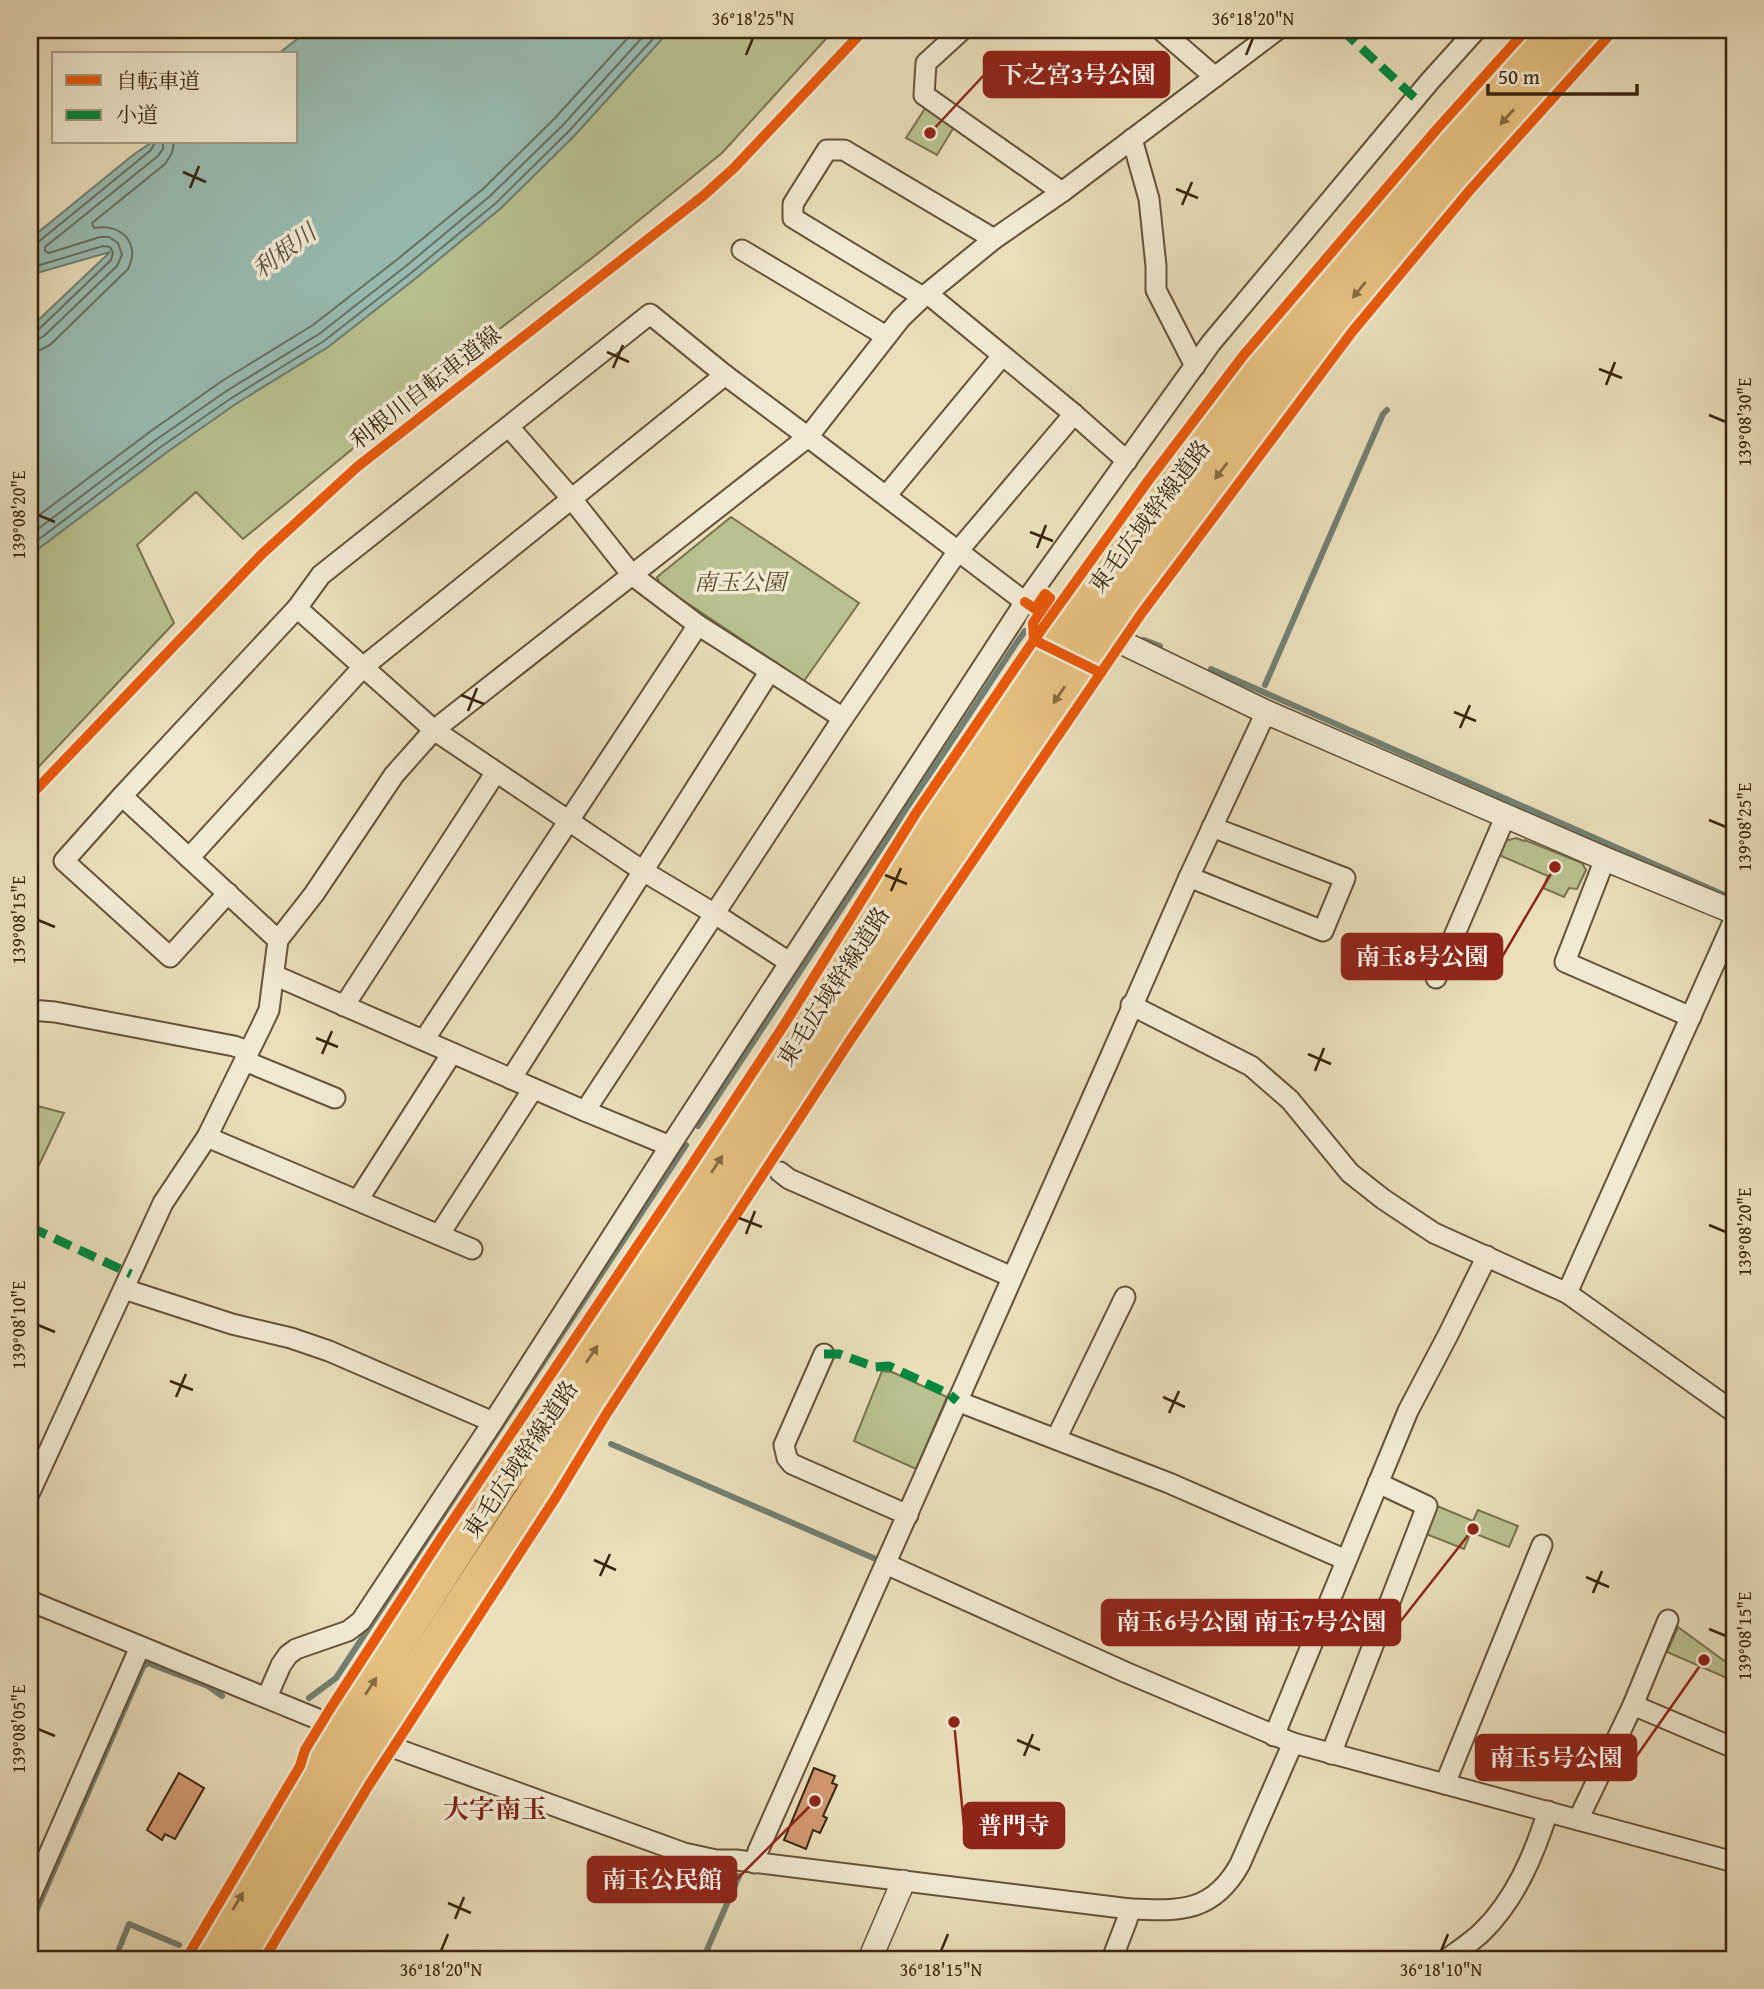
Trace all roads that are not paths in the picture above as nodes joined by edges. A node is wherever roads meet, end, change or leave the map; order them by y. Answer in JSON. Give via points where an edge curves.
{"nodes":[{"id":1,"x":962,"y":30,"type":"edge"},
{"id":2,"x":1161,"y":30,"type":"edge"},
{"id":3,"x":1277,"y":30,"type":"edge"},
{"id":4,"x":1476,"y":30,"type":"edge"},
{"id":5,"x":1556,"y":30,"type":"edge"},
{"id":6,"x":1585,"y":30,"type":"edge"},
{"id":7,"x":1215,"y":77,"type":"junction"},
{"id":8,"x":1132,"y":139,"type":"junction"},
{"id":9,"x":1062,"y":192,"type":"junction"},
{"id":10,"x":994,"y":239,"type":"junction"},
{"id":11,"x":741,"y":250,"type":"dead end"},
{"id":12,"x":925,"y":296,"type":"junction"},
{"id":13,"x":886,"y":336,"type":"junction"},
{"id":14,"x":1002,"y":356,"type":"junction"},
{"id":15,"x":1195,"y":366,"type":"junction"},
{"id":16,"x":724,"y":375,"type":"junction"},
{"id":17,"x":1074,"y":414,"type":"junction"},
{"id":18,"x":509,"y":426,"type":"junction"},
{"id":19,"x":808,"y":437,"type":"junction"},
{"id":20,"x":1127,"y":461,"type":"junction"},
{"id":21,"x":886,"y":496,"type":"junction"},
{"id":22,"x":571,"y":498,"type":"junction"},
{"id":23,"x":958,"y":551,"type":"junction"},
{"id":24,"x":632,"y":575,"type":"junction"},
{"id":25,"x":1025,"y":601,"type":"junction"},
{"id":26,"x":297,"y":608,"type":"junction"},
{"id":27,"x":1074,"y":619,"type":"junction"},
{"id":28,"x":698,"y":625,"type":"junction"},
{"id":29,"x":1103,"y":634,"type":"junction"},
{"id":30,"x":363,"y":667,"type":"junction"},
{"id":31,"x":770,"y":671,"type":"junction"},
{"id":32,"x":1266,"y":712,"type":"junction"},
{"id":33,"x":843,"y":718,"type":"junction"},
{"id":34,"x":434,"y":730,"type":"junction"},
{"id":35,"x":496,"y":772,"type":"junction"},
{"id":36,"x":122,"y":796,"type":"junction"},
{"id":37,"x":1506,"y":815,"type":"junction"},
{"id":38,"x":569,"y":821,"type":"junction"},
{"id":39,"x":1212,"y":827,"type":"junction"},
{"id":40,"x":189,"y":858,"type":"junction"},
{"id":41,"x":1605,"y":859,"type":"junction"},
{"id":42,"x":643,"y":871,"type":"junction"},
{"id":43,"x":1189,"y":877,"type":"junction"},
{"id":44,"x":228,"y":893,"type":"junction"},
{"id":45,"x":1734,"y":912,"type":"edge"},
{"id":46,"x":715,"y":914,"type":"junction"},
{"id":47,"x":1734,"y":920,"type":"edge"},
{"id":48,"x":278,"y":940,"type":"junction"},
{"id":49,"x":789,"y":962,"type":"junction"},
{"id":50,"x":274,"y":975,"type":"junction"},
{"id":51,"x":1436,"y":978,"type":"dead end"},
{"id":52,"x":1131,"y":1005,"type":"junction"},
{"id":53,"x":344,"y":1006,"type":"junction"},
{"id":54,"x":30,"y":1010,"type":"edge"},
{"id":55,"x":1691,"y":1017,"type":"junction"},
{"id":56,"x":424,"y":1040,"type":"junction"},
{"id":57,"x":452,"y":1053,"type":"junction"},
{"id":58,"x":247,"y":1056,"type":"junction"},
{"id":59,"x":511,"y":1079,"type":"junction"},
{"id":60,"x":533,"y":1088,"type":"junction"},
{"id":61,"x":335,"y":1098,"type":"dead end"},
{"id":62,"x":585,"y":1111,"type":"junction"},
{"id":63,"x":207,"y":1137,"type":"junction"},
{"id":64,"x":670,"y":1146,"type":"junction"},
{"id":65,"x":780,"y":1172,"type":"dead end"},
{"id":66,"x":358,"y":1200,"type":"junction"},
{"id":67,"x":439,"y":1235,"type":"junction"},
{"id":68,"x":472,"y":1249,"type":"dead end"},
{"id":69,"x":1487,"y":1256,"type":"junction"},
{"id":70,"x":1012,"y":1277,"type":"junction"},
{"id":71,"x":124,"y":1289,"type":"junction"},
{"id":72,"x":1567,"y":1293,"type":"junction"},
{"id":73,"x":1125,"y":1297,"type":"dead end"},
{"id":74,"x":824,"y":1354,"type":"dead end"},
{"id":75,"x":957,"y":1401,"type":"junction"},
{"id":76,"x":1734,"y":1412,"type":"edge"},
{"id":77,"x":493,"y":1422,"type":"junction"},
{"id":78,"x":1056,"y":1439,"type":"junction"},
{"id":79,"x":1378,"y":1483,"type":"junction"},
{"id":80,"x":30,"y":1492,"type":"edge"},
{"id":81,"x":908,"y":1515,"type":"junction"},
{"id":82,"x":1542,"y":1545,"type":"dead end"},
{"id":83,"x":1346,"y":1560,"type":"junction"},
{"id":84,"x":886,"y":1564,"type":"junction"},
{"id":85,"x":30,"y":1601,"type":"edge"},
{"id":86,"x":1668,"y":1620,"type":"dead end"},
{"id":87,"x":140,"y":1647,"type":"junction"},
{"id":88,"x":267,"y":1698,"type":"junction"},
{"id":89,"x":1633,"y":1705,"type":"junction"},
{"id":90,"x":342,"y":1729,"type":"junction"},
{"id":91,"x":1274,"y":1736,"type":"junction"},
{"id":92,"x":372,"y":1741,"type":"junction"},
{"id":93,"x":1293,"y":1744,"type":"junction"},
{"id":94,"x":1734,"y":1748,"type":"edge"},
{"id":95,"x":1331,"y":1754,"type":"junction"},
{"id":96,"x":1445,"y":1784,"type":"junction"},
{"id":97,"x":1548,"y":1811,"type":"junction"},
{"id":98,"x":1578,"y":1820,"type":"junction"},
{"id":99,"x":1732,"y":1856,"type":"edge"},
{"id":100,"x":755,"y":1863,"type":"junction"},
{"id":101,"x":903,"y":1882,"type":"junction"},
{"id":102,"x":30,"y":1897,"type":"edge"},
{"id":103,"x":1130,"y":1909,"type":"junction"},
{"id":104,"x":204,"y":1959,"type":"edge"},
{"id":105,"x":241,"y":1959,"type":"edge"},
{"id":106,"x":870,"y":1959,"type":"edge"},
{"id":107,"x":1112,"y":1959,"type":"edge"},
{"id":108,"x":1447,"y":1959,"type":"edge"}],
"edges":[{"from":1,"to":9,"type":"street","via":[[926,63],[924,95]]},
{"from":2,"to":7,"type":"street"},
{"from":3,"to":7,"type":"street"},
{"from":4,"to":15,"type":"street"},
{"from":5,"to":27,"type":"highway","name":"東毛広域幹線道路","via":[[1256,375]]},
{"from":6,"to":29,"type":"highway","name":"東毛広域幹線道路","one_way":true,"via":[[1334,321]]},
{"from":7,"to":8,"type":"street"},
{"from":8,"to":9,"type":"street"},
{"from":8,"to":15,"type":"street","via":[[1149,199],[1156,290]]},
{"from":9,"to":10,"type":"street"},
{"from":10,"to":12,"type":"street"},
{"from":10,"to":12,"type":"street","via":[[844,150],[827,150],[793,204],[793,218]]},
{"from":11,"to":13,"type":"street"},
{"from":12,"to":13,"type":"street"},
{"from":12,"to":14,"type":"street"},
{"from":13,"to":19,"type":"street"},
{"from":14,"to":17,"type":"street"},
{"from":14,"to":21,"type":"street"},
{"from":15,"to":20,"type":"street"},
{"from":16,"to":18,"type":"street","via":[[650,314]]},
{"from":16,"to":19,"type":"street"},
{"from":16,"to":22,"type":"street"},
{"from":17,"to":20,"type":"street"},
{"from":17,"to":23,"type":"street"},
{"from":18,"to":22,"type":"street"},
{"from":18,"to":26,"type":"street","via":[[321,575]]},
{"from":19,"to":21,"type":"street"},
{"from":19,"to":24,"type":"street"},
{"from":20,"to":25,"type":"street"},
{"from":21,"to":23,"type":"street"},
{"from":22,"to":24,"type":"street"},
{"from":22,"to":30,"type":"street"},
{"from":23,"to":25,"type":"street"},
{"from":23,"to":33,"type":"street"},
{"from":24,"to":28,"type":"street"},
{"from":24,"to":34,"type":"street"},
{"from":25,"to":49,"type":"street"},
{"from":26,"to":30,"type":"street"},
{"from":26,"to":36,"type":"street"},
{"from":27,"to":29,"type":"street"},
{"from":90,"to":27,"type":"highway","name":"東毛広域幹線道路","one_way":true},
{"from":28,"to":31,"type":"street"},
{"from":28,"to":38,"type":"street"},
{"from":29,"to":32,"type":"street"},
{"from":29,"to":92,"type":"highway","name":"東毛広域幹線道路","one_way":true,"via":[[853,999]]},
{"from":30,"to":34,"type":"street"},
{"from":30,"to":40,"type":"street"},
{"from":31,"to":33,"type":"street"},
{"from":31,"to":42,"type":"street"},
{"from":32,"to":37,"type":"street"},
{"from":32,"to":39,"type":"street"},
{"from":33,"to":46,"type":"street"},
{"from":34,"to":35,"type":"street"},
{"from":34,"to":48,"type":"street","via":[[394,775]]},
{"from":35,"to":38,"type":"street"},
{"from":35,"to":53,"type":"street"},
{"from":36,"to":40,"type":"street"},
{"from":36,"to":44,"type":"street","via":[[64,861],[170,957]]},
{"from":37,"to":41,"type":"street"},
{"from":37,"to":51,"type":"street"},
{"from":38,"to":42,"type":"street"},
{"from":38,"to":56,"type":"street"},
{"from":39,"to":43,"type":"street"},
{"from":39,"to":43,"type":"street","via":[[1345,878],[1323,931]]},
{"from":40,"to":44,"type":"street"},
{"from":41,"to":45,"type":"street"},
{"from":41,"to":55,"type":"street","via":[[1565,962]]},
{"from":42,"to":46,"type":"street"},
{"from":42,"to":59,"type":"street"},
{"from":43,"to":52,"type":"street"},
{"from":44,"to":48,"type":"street"},
{"from":46,"to":49,"type":"street"},
{"from":46,"to":62,"type":"street"},
{"from":47,"to":55,"type":"street"},
{"from":48,"to":50,"type":"street"},
{"from":49,"to":64,"type":"street"},
{"from":50,"to":53,"type":"street"},
{"from":50,"to":58,"type":"street","via":[[269,1010]]},
{"from":52,"to":69,"type":"street","via":[[1251,1066],[1290,1100],[1350,1173],[1434,1233]]},
{"from":52,"to":70,"type":"street"},
{"from":53,"to":56,"type":"street"},
{"from":54,"to":58,"type":"street","via":[[222,1044]]},
{"from":55,"to":72,"type":"street"},
{"from":56,"to":57,"type":"street"},
{"from":57,"to":59,"type":"street"},
{"from":57,"to":66,"type":"street"},
{"from":58,"to":61,"type":"street"},
{"from":58,"to":63,"type":"street"},
{"from":59,"to":60,"type":"street"},
{"from":60,"to":62,"type":"street"},
{"from":60,"to":67,"type":"street"},
{"from":62,"to":64,"type":"street"},
{"from":63,"to":66,"type":"street"},
{"from":63,"to":71,"type":"street","via":[[163,1203]]},
{"from":64,"to":77,"type":"street"},
{"from":65,"to":70,"type":"street"},
{"from":66,"to":67,"type":"street"},
{"from":67,"to":68,"type":"street"},
{"from":69,"to":72,"type":"street"},
{"from":69,"to":79,"type":"street","via":[[1408,1411]]},
{"from":70,"to":75,"type":"street"},
{"from":71,"to":77,"type":"street","via":[[328,1351]]},
{"from":71,"to":80,"type":"street"},
{"from":72,"to":76,"type":"street"},
{"from":73,"to":78,"type":"street"},
{"from":74,"to":81,"type":"street","via":[[784,1445],[787,1458]]},
{"from":75,"to":78,"type":"street"},
{"from":75,"to":81,"type":"street"},
{"from":77,"to":88,"type":"street","via":[[360,1620],[348,1631],[288,1655]]},
{"from":78,"to":83,"type":"street"},
{"from":79,"to":83,"type":"street"},
{"from":79,"to":95,"type":"street","via":[[1427,1506]]},
{"from":81,"to":84,"type":"street"},
{"from":82,"to":96,"type":"street"},
{"from":83,"to":91,"type":"street"},
{"from":84,"to":91,"type":"street"},
{"from":84,"to":100,"type":"street"},
{"from":85,"to":87,"type":"street"},
{"from":86,"to":89,"type":"street"},
{"from":87,"to":88,"type":"street"},
{"from":87,"to":102,"type":"street"},
{"from":88,"to":90,"type":"street"},
{"from":89,"to":94,"type":"street"},
{"from":89,"to":98,"type":"street"},
{"from":90,"to":92,"type":"street"},
{"from":104,"to":90,"type":"highway","name":"東毛広域幹線道路","one_way":true},
{"from":91,"to":93,"type":"street"},
{"from":92,"to":100,"type":"street","via":[[684,1853]]},
{"from":92,"to":105,"type":"highway","name":"東毛広域幹線道路"},
{"from":93,"to":95,"type":"street"},
{"from":93,"to":103,"type":"street","via":[[1240,1864],[1221,1890],[1179,1910]]},
{"from":95,"to":96,"type":"street"},
{"from":96,"to":97,"type":"street"},
{"from":97,"to":98,"type":"street"},
{"from":97,"to":108,"type":"street","via":[[1509,1900],[1480,1934]]},
{"from":98,"to":99,"type":"street"},
{"from":100,"to":101,"type":"street"},
{"from":101,"to":103,"type":"street"},
{"from":101,"to":106,"type":"street"},
{"from":103,"to":107,"type":"street"}]}
